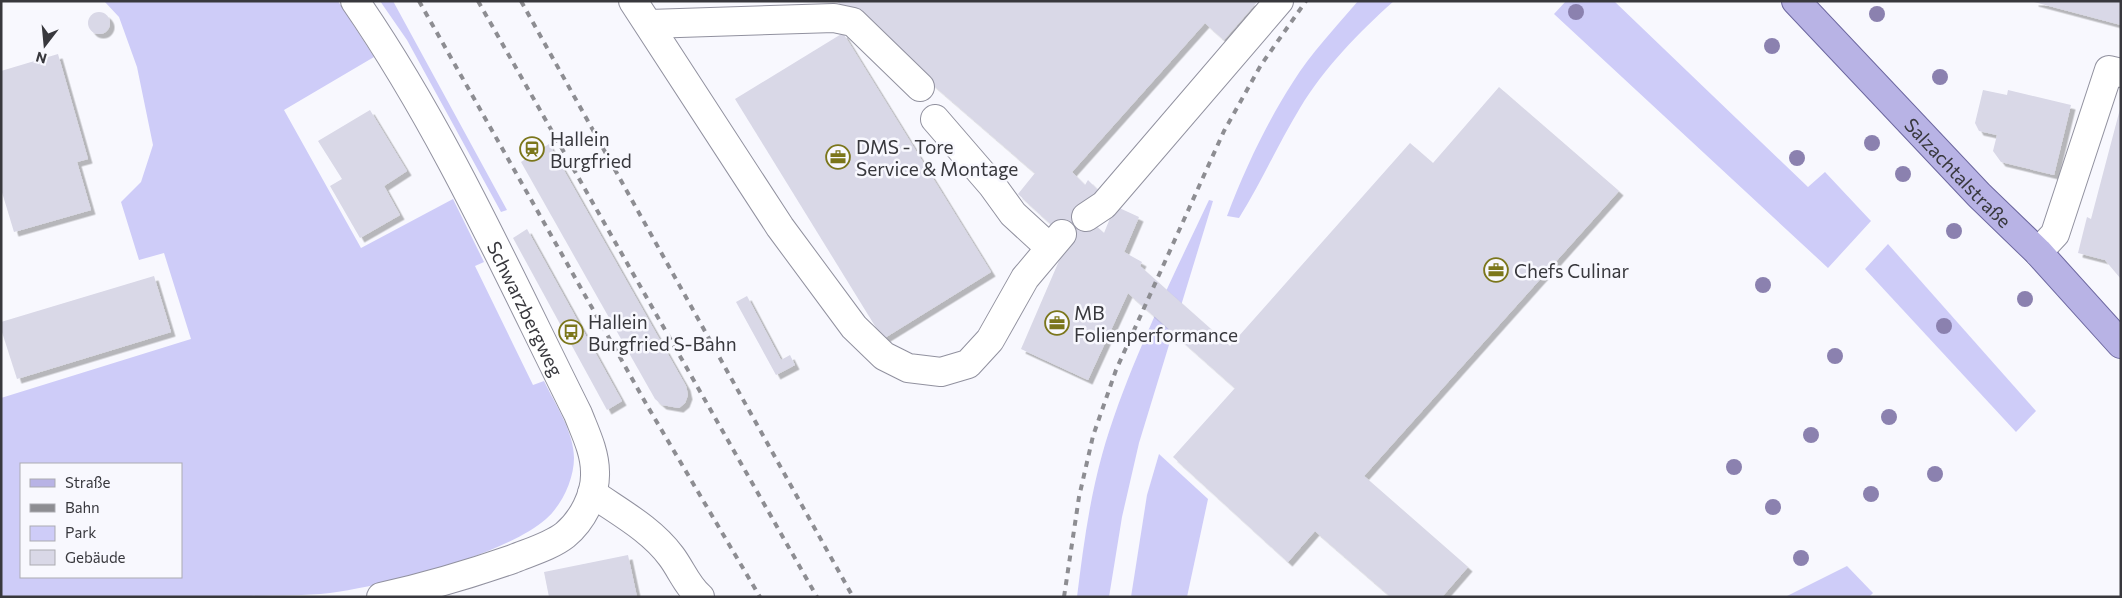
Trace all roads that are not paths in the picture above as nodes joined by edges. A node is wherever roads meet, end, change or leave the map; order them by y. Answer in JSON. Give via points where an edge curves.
{"nodes":[{"id":1,"x":356,"y":1,"type":"edge"},
{"id":2,"x":633,"y":1,"type":"edge"},
{"id":3,"x":1279,"y":1,"type":"edge"},
{"id":4,"x":1796,"y":1,"type":"edge"},
{"id":5,"x":649,"y":24,"type":"junction"},
{"id":6,"x":2121,"y":73,"type":"edge"},
{"id":7,"x":920,"y":87,"type":"dead end"},
{"id":8,"x":935,"y":119,"type":"dead end"},
{"id":9,"x":1086,"y":217,"type":"dead end"},
{"id":10,"x":2038,"y":252,"type":"junction"},
{"id":11,"x":2121,"y":344,"type":"edge"},
{"id":12,"x":592,"y":493,"type":"junction"},
{"id":13,"x":381,"y":597,"type":"edge"},
{"id":14,"x":700,"y":597,"type":"edge"}],
"edges":[{"from":1,"to":12,"type":"street","name":"Schwarzbergweg","via":[[387,47],[466,189],[578,414],[591,446],[595,472]]},
{"from":2,"to":5,"type":"street"},
{"from":3,"to":9,"type":"street","via":[[1104,205]]},
{"from":4,"to":10,"type":"main road","name":"Salzachtalstraße","via":[[1979,195]]},
{"from":5,"to":7,"type":"street","via":[[834,18],[853,22]]},
{"from":5,"to":8,"type":"street","via":[[780,227],[854,327],[884,356],[908,368],[941,372],[968,364],[990,340],[1025,278],[1055,241],[1013,214],[992,184]]},
{"from":6,"to":10,"type":"street","via":[[2109,70],[2055,234]]},
{"from":10,"to":11,"type":"main road","name":"Salzachtalstraße"},
{"from":12,"to":13,"type":"street","name":"Schwarzbergweg","via":[[583,515],[564,535],[534,551],[475,572]]},
{"from":12,"to":14,"type":"street","via":[[651,534],[671,555]]}]}
